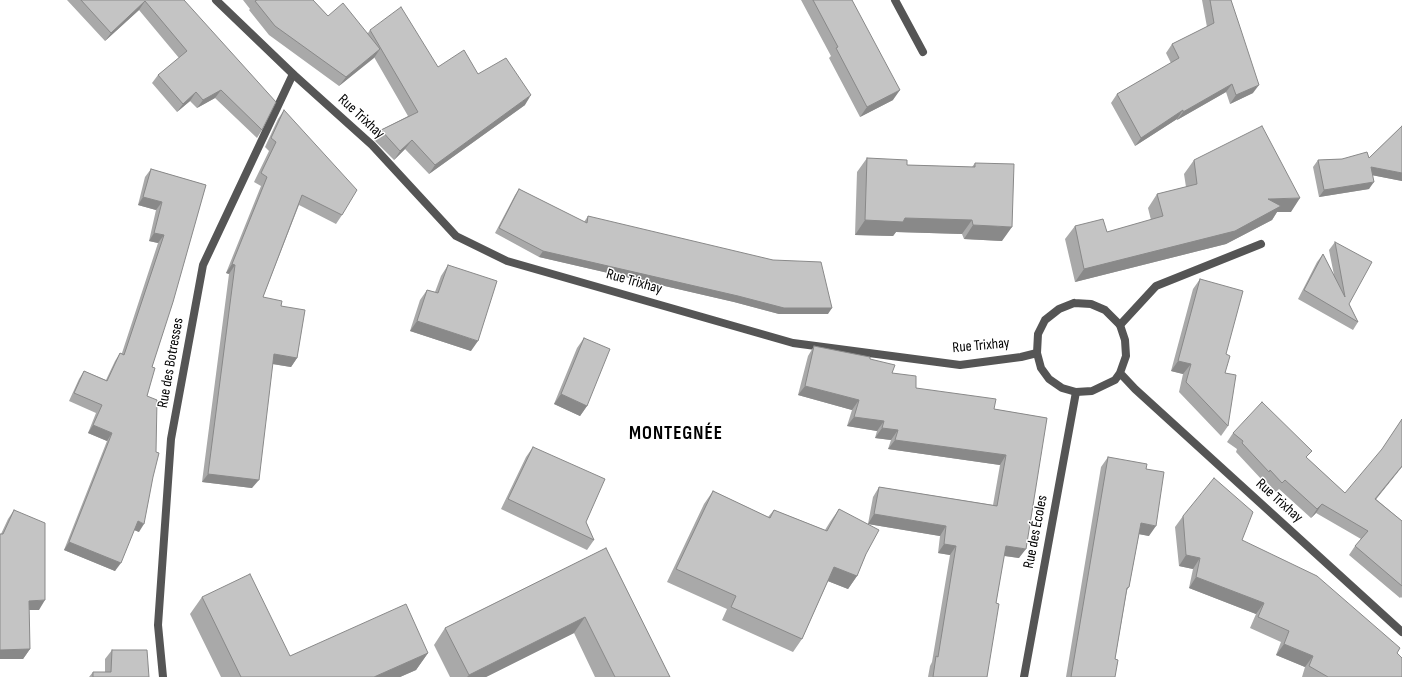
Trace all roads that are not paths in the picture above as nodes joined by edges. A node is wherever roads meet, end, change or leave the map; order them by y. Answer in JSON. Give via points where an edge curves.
{"nodes":[{"id":1,"x":216,"y":0,"type":"edge"},
{"id":2,"x":895,"y":0,"type":"edge"},
{"id":3,"x":923,"y":52,"type":"dead end"},
{"id":4,"x":293,"y":74,"type":"junction"},
{"id":5,"x":1261,"y":244,"type":"dead end"},
{"id":6,"x":1120,"y":325,"type":"junction"},
{"id":7,"x":1037,"y":353,"type":"junction"},
{"id":8,"x":1120,"y":373,"type":"junction"},
{"id":9,"x":1076,"y":392,"type":"junction"},
{"id":10,"x":1402,"y":632,"type":"edge"},
{"id":11,"x":163,"y":677,"type":"edge"},
{"id":12,"x":1024,"y":677,"type":"edge"}],
"edges":[{"from":1,"to":4,"type":"street","name":"Rue Trixhay"},
{"from":2,"to":3,"type":"street"},
{"from":4,"to":7,"type":"street","name":"Rue Trixhay","via":[[372,145],[456,236],[507,262],[793,343],[960,365]]},
{"from":4,"to":11,"type":"street","name":"Rue des Botresses","via":[[203,265],[172,439],[158,625]]},
{"from":5,"to":6,"type":"street","via":[[1156,286]]},
{"from":6,"to":7,"type":"street","via":[[1105,310],[1091,304],[1074,303],[1059,309],[1045,320],[1038,334]]},
{"from":6,"to":8,"type":"street","via":[[1125,340],[1126,356]]},
{"from":7,"to":9,"type":"street","via":[[1041,368],[1049,379],[1062,388]]},
{"from":8,"to":9,"type":"street","via":[[1115,380],[1092,391]]},
{"from":8,"to":10,"type":"street","name":"Rue Trixhay"},
{"from":9,"to":12,"type":"street","name":"Rue des Écoles"}]}
